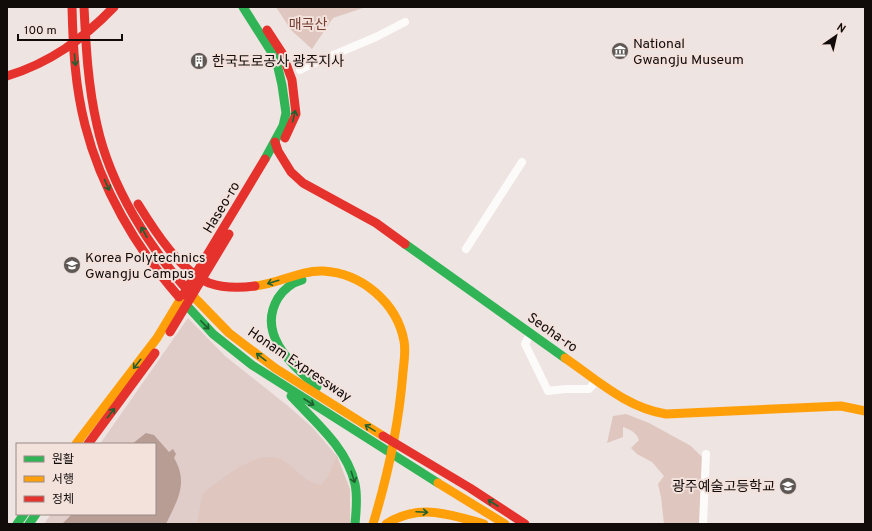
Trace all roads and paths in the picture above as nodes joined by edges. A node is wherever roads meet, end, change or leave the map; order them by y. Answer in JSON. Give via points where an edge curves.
{"nodes":[{"id":1,"x":72,"y":7,"type":"edge"},
{"id":2,"x":84,"y":7,"type":"edge"},
{"id":3,"x":114,"y":7,"type":"edge"},
{"id":4,"x":243,"y":7,"type":"edge"},
{"id":5,"x":251,"y":7,"type":"edge"},
{"id":6,"x":405,"y":22,"type":"dead end"},
{"id":7,"x":300,"y":70,"type":"dead end"},
{"id":8,"x":7,"y":76,"type":"edge"},
{"id":9,"x":93,"y":99,"type":"junction"},
{"id":10,"x":275,"y":142,"type":"junction"},
{"id":11,"x":278,"y":151,"type":"junction"},
{"id":12,"x":522,"y":162,"type":"dead end"},
{"id":13,"x":466,"y":249,"type":"dead end"},
{"id":14,"x":216,"y":250,"type":"junction"},
{"id":15,"x":172,"y":322,"type":"junction"},
{"id":16,"x":530,"y":334,"type":"junction"},
{"id":17,"x":596,"y":380,"type":"junction"},
{"id":18,"x":277,"y":381,"type":"junction"},
{"id":19,"x":396,"y":407,"type":"junction"},
{"id":20,"x":341,"y":410,"type":"junction"},
{"id":21,"x":865,"y":411,"type":"edge"},
{"id":22,"x":77,"y":443,"type":"edge"},
{"id":23,"x":89,"y":443,"type":"edge"},
{"id":24,"x":706,"y":454,"type":"dead end"},
{"id":25,"x":385,"y":464,"type":"junction"},
{"id":26,"x":23,"y":515,"type":"edge"},
{"id":27,"x":35,"y":515,"type":"edge"},
{"id":28,"x":17,"y":524,"type":"edge"},
{"id":29,"x":29,"y":524,"type":"edge"},
{"id":30,"x":355,"y":524,"type":"edge"},
{"id":31,"x":366,"y":524,"type":"edge"},
{"id":32,"x":373,"y":524,"type":"edge"},
{"id":33,"x":386,"y":524,"type":"edge"},
{"id":34,"x":484,"y":524,"type":"edge"},
{"id":35,"x":505,"y":524,"type":"edge"},
{"id":36,"x":525,"y":524,"type":"edge"},
{"id":37,"x":703,"y":524,"type":"edge"}],
"edges":[{"from":1,"to":18,"type":"main road","name":"Honam Expressway","one_way":true,"via":[[74,58],[88,134],[97,162],[133,236],[159,274],[214,335]]},
{"from":2,"to":9,"type":"main road","name":"Honam Expressway","via":[[87,67]]},
{"from":3,"to":8,"type":"main road","via":[[70,46],[30,68]]},
{"from":4,"to":10,"type":"main road","name":"Haseo-ro","via":[[276,59],[286,113]]},
{"from":11,"to":5,"type":"main road","name":"Haseo-ro","one_way":true,"via":[[296,114],[292,80],[282,53]]},
{"from":6,"to":7,"type":"street"},
{"from":19,"to":9,"type":"main road","one_way":true,"via":[[402,386],[404,340],[400,323],[381,297],[356,279],[323,271],[302,273],[264,285],[246,287],[209,283],[187,269],[141,210],[126,183]]},
{"from":20,"to":9,"type":"main road","name":"Honam Expressway","one_way":true,"via":[[275,368],[229,333],[173,275],[149,242],[107,159],[97,125]]},
{"from":10,"to":11,"type":"main road","name":"Seoha-ro"},
{"from":10,"to":14,"type":"main road","name":"Haseo-ro"},
{"from":11,"to":14,"type":"main road","name":"Haseo-ro"},
{"from":11,"to":16,"type":"main road","name":"Seoha-ro","via":[[291,172],[303,182],[376,224]]},
{"from":12,"to":13,"type":"street"},
{"from":14,"to":15,"type":"main road","name":"Haseo-ro"},
{"from":15,"to":22,"type":"main road","name":"Haseo-ro","one_way":true},
{"from":23,"to":15,"type":"main road","name":"Haseo-ro","one_way":true,"via":[[162,344]]},
{"from":16,"to":17,"type":"main road","name":"Seoha-ro"},
{"from":16,"to":17,"type":"street","via":[[525,344],[548,391],[589,390]]},
{"from":17,"to":21,"type":"main road","name":"Seoha-ro","via":[[634,404],[655,413],[841,406]]},
{"from":18,"to":30,"type":"main road","one_way":true,"via":[[336,444],[350,467],[358,507]]},
{"from":18,"to":35,"type":"main road","name":"Honam Expressway","one_way":true},
{"from":19,"to":20,"type":"main road","via":[[397,338],[382,306],[370,293],[344,280],[322,277],[299,280],[283,290],[272,310],[272,332],[275,342],[281,352]]},
{"from":19,"to":25,"type":"main road"},
{"from":36,"to":20,"type":"main road","name":"Honam Expressway","one_way":true},
{"from":24,"to":37,"type":"street"},
{"from":25,"to":31,"type":"main road"},
{"from":25,"to":32,"type":"main road","via":[[381,500]]},
{"from":26,"to":28,"type":"main road"},
{"from":27,"to":29,"type":"main road"},
{"from":33,"to":34,"type":"main road","one_way":true,"via":[[395,517],[415,511],[438,512]]}]}
